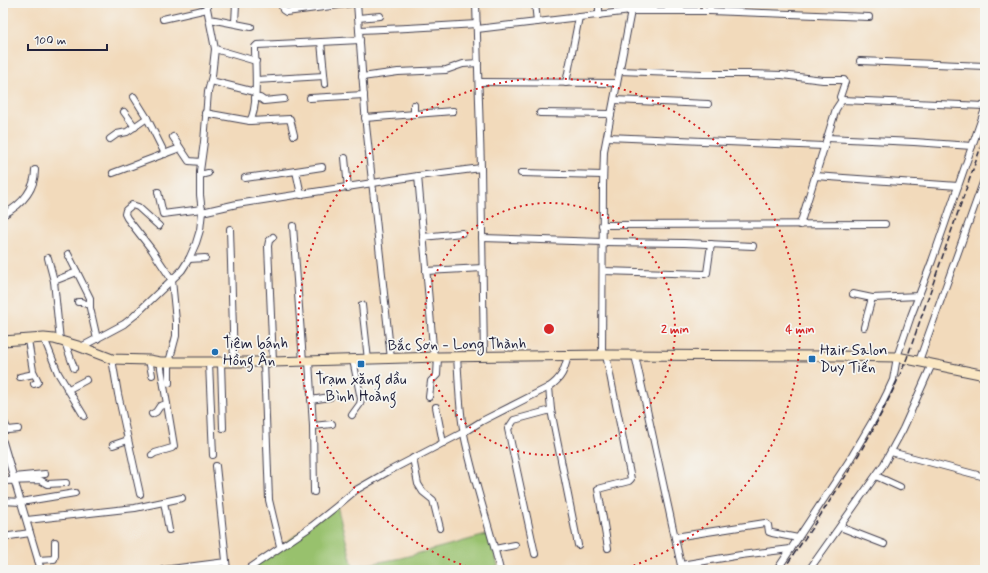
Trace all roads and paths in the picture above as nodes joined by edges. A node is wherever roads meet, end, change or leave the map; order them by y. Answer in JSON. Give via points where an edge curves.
{"nodes":[{"id":1,"x":236,"y":3,"type":"edge"},
{"id":2,"x":281,"y":3,"type":"edge"},
{"id":3,"x":356,"y":3,"type":"edge"},
{"id":4,"x":476,"y":3,"type":"edge"},
{"id":5,"x":535,"y":3,"type":"edge"},
{"id":6,"x":599,"y":3,"type":"edge"},
{"id":7,"x":656,"y":3,"type":"edge"},
{"id":8,"x":710,"y":3,"type":"edge"},
{"id":9,"x":206,"y":6,"type":"edge"},
{"id":10,"x":657,"y":10,"type":"junction"},
{"id":11,"x":631,"y":11,"type":"junction"},
{"id":12,"x":710,"y":11,"type":"junction"},
{"id":13,"x":599,"y":15,"type":"junction"},
{"id":14,"x":380,"y":16,"type":"dead end"},
{"id":15,"x":579,"y":17,"type":"junction"},
{"id":16,"x":869,"y":17,"type":"dead end"},
{"id":17,"x":358,"y":18,"type":"junction"},
{"id":18,"x":210,"y":19,"type":"junction"},
{"id":19,"x":163,"y":20,"type":"dead end"},
{"id":20,"x":537,"y":22,"type":"junction"},
{"id":21,"x":235,"y":23,"type":"junction"},
{"id":22,"x":477,"y":26,"type":"junction"},
{"id":23,"x":251,"y":27,"type":"dead end"},
{"id":24,"x":359,"y":30,"type":"junction"},
{"id":25,"x":360,"y":40,"type":"junction"},
{"id":26,"x":321,"y":42,"type":"junction"},
{"id":27,"x":215,"y":49,"type":"junction"},
{"id":28,"x":256,"y":61,"type":"junction"},
{"id":29,"x":860,"y":61,"type":"dead end"},
{"id":30,"x":478,"y":63,"type":"junction"},
{"id":31,"x":985,"y":66,"type":"edge"},
{"id":32,"x":619,"y":71,"type":"junction"},
{"id":33,"x":324,"y":76,"type":"junction"},
{"id":34,"x":362,"y":77,"type":"junction"},
{"id":35,"x":256,"y":80,"type":"junction"},
{"id":36,"x":211,"y":81,"type":"junction"},
{"id":37,"x":479,"y":82,"type":"junction"},
{"id":38,"x":566,"y":82,"type":"junction"},
{"id":39,"x":617,"y":83,"type":"junction"},
{"id":40,"x":325,"y":84,"type":"dead end"},
{"id":41,"x":255,"y":95,"type":"junction"},
{"id":42,"x":364,"y":95,"type":"junction"},
{"id":43,"x":134,"y":97,"type":"dead end"},
{"id":44,"x":310,"y":98,"type":"dead end"},
{"id":45,"x":284,"y":99,"type":"dead end"},
{"id":46,"x":614,"y":100,"type":"junction"},
{"id":47,"x":842,"y":100,"type":"junction"},
{"id":48,"x":708,"y":104,"type":"dead end"},
{"id":49,"x":414,"y":105,"type":"dead end"},
{"id":50,"x":985,"y":106,"type":"edge"},
{"id":51,"x":985,"y":109,"type":"edge"},
{"id":52,"x":453,"y":111,"type":"dead end"},
{"id":53,"x":124,"y":112,"type":"dead end"},
{"id":54,"x":205,"y":113,"type":"junction"},
{"id":55,"x":540,"y":113,"type":"dead end"},
{"id":56,"x":414,"y":114,"type":"junction"},
{"id":57,"x":611,"y":114,"type":"junction"},
{"id":58,"x":147,"y":118,"type":"junction"},
{"id":59,"x":365,"y":118,"type":"junction"},
{"id":60,"x":250,"y":121,"type":"junction"},
{"id":61,"x":134,"y":127,"type":"junction"},
{"id":62,"x":294,"y":135,"type":"dead end"},
{"id":63,"x":173,"y":137,"type":"dead end"},
{"id":64,"x":607,"y":137,"type":"junction"},
{"id":65,"x":827,"y":138,"type":"junction"},
{"id":66,"x":110,"y":139,"type":"dead end"},
{"id":67,"x":824,"y":146,"type":"junction"},
{"id":68,"x":972,"y":146,"type":"junction"},
{"id":69,"x":180,"y":148,"type":"junction"},
{"id":70,"x":165,"y":154,"type":"junction"},
{"id":71,"x":345,"y":158,"type":"dead end"},
{"id":72,"x":201,"y":162,"type":"junction"},
{"id":73,"x":322,"y":167,"type":"dead end"},
{"id":74,"x":482,"y":168,"type":"junction"},
{"id":75,"x":35,"y":170,"type":"dead end"},
{"id":76,"x":296,"y":171,"type":"junction"},
{"id":77,"x":113,"y":173,"type":"dead end"},
{"id":78,"x":208,"y":173,"type":"dead end"},
{"id":79,"x":521,"y":173,"type":"dead end"},
{"id":80,"x":200,"y":175,"type":"junction"},
{"id":81,"x":603,"y":175,"type":"junction"},
{"id":82,"x":418,"y":176,"type":"junction"},
{"id":83,"x":815,"y":176,"type":"junction"},
{"id":84,"x":985,"y":177,"type":"edge"},
{"id":85,"x":245,"y":178,"type":"dead end"},
{"id":86,"x":372,"y":184,"type":"junction"},
{"id":87,"x":958,"y":186,"type":"junction"},
{"id":88,"x":348,"y":188,"type":"junction"},
{"id":89,"x":158,"y":192,"type":"dead end"},
{"id":90,"x":301,"y":195,"type":"junction"},
{"id":91,"x":202,"y":210,"type":"junction"},
{"id":92,"x":3,"y":215,"type":"edge"},
{"id":93,"x":884,"y":224,"type":"dead end"},
{"id":94,"x":602,"y":225,"type":"junction"},
{"id":95,"x":800,"y":225,"type":"junction"},
{"id":96,"x":159,"y":226,"type":"dead end"},
{"id":97,"x":293,"y":226,"type":"dead end"},
{"id":98,"x":230,"y":229,"type":"dead end"},
{"id":99,"x":462,"y":233,"type":"dead end"},
{"id":100,"x":423,"y":236,"type":"junction"},
{"id":101,"x":273,"y":237,"type":"dead end"},
{"id":102,"x":482,"y":238,"type":"junction"},
{"id":103,"x":603,"y":242,"type":"junction"},
{"id":104,"x":711,"y":244,"type":"junction"},
{"id":105,"x":753,"y":246,"type":"dead end"},
{"id":106,"x":68,"y":254,"type":"dead end"},
{"id":107,"x":48,"y":258,"type":"dead end"},
{"id":108,"x":205,"y":258,"type":"dead end"},
{"id":109,"x":189,"y":259,"type":"junction"},
{"id":110,"x":483,"y":268,"type":"junction"},
{"id":111,"x":426,"y":271,"type":"junction"},
{"id":112,"x":603,"y":271,"type":"junction"},
{"id":113,"x":77,"y":272,"type":"junction"},
{"id":114,"x":172,"y":280,"type":"junction"},
{"id":115,"x":54,"y":281,"type":"junction"},
{"id":116,"x":853,"y":294,"type":"dead end"},
{"id":117,"x":919,"y":296,"type":"junction"},
{"id":118,"x":872,"y":298,"type":"junction"},
{"id":119,"x":78,"y":302,"type":"dead end"},
{"id":120,"x":362,"y":305,"type":"dead end"},
{"id":121,"x":89,"y":306,"type":"junction"},
{"id":122,"x":864,"y":327,"type":"dead end"},
{"id":123,"x":44,"y":338,"type":"junction"},
{"id":124,"x":97,"y":339,"type":"junction"},
{"id":125,"x":28,"y":340,"type":"junction"},
{"id":126,"x":3,"y":341,"type":"edge"},
{"id":127,"x":63,"y":342,"type":"junction"},
{"id":128,"x":81,"y":347,"type":"junction"},
{"id":129,"x":604,"y":355,"type":"junction"},
{"id":130,"x":635,"y":355,"type":"junction"},
{"id":131,"x":568,"y":356,"type":"junction"},
{"id":132,"x":458,"y":357,"type":"junction"},
{"id":133,"x":484,"y":357,"type":"junction"},
{"id":134,"x":897,"y":357,"type":"junction"},
{"id":135,"x":436,"y":358,"type":"junction"},
{"id":136,"x":112,"y":359,"type":"junction"},
{"id":137,"x":391,"y":359,"type":"junction"},
{"id":138,"x":149,"y":360,"type":"junction"},
{"id":139,"x":353,"y":360,"type":"junction"},
{"id":140,"x":368,"y":360,"type":"junction"},
{"id":141,"x":306,"y":361,"type":"junction"},
{"id":142,"x":919,"y":361,"type":"junction"},
{"id":143,"x":165,"y":362,"type":"junction"},
{"id":144,"x":269,"y":362,"type":"junction"},
{"id":145,"x":208,"y":363,"type":"junction"},
{"id":146,"x":221,"y":363,"type":"junction"},
{"id":147,"x":234,"y":363,"type":"junction"},
{"id":148,"x":932,"y":364,"type":"junction"},
{"id":149,"x":74,"y":368,"type":"dead end"},
{"id":150,"x":34,"y":374,"type":"junction"},
{"id":151,"x":152,"y":375,"type":"dead end"},
{"id":152,"x":985,"y":375,"type":"edge"},
{"id":153,"x":20,"y":377,"type":"dead end"},
{"id":154,"x":86,"y":380,"type":"dead end"},
{"id":155,"x":169,"y":383,"type":"dead end"},
{"id":156,"x":34,"y":384,"type":"dead end"},
{"id":157,"x":549,"y":387,"type":"junction"},
{"id":158,"x":67,"y":390,"type":"junction"},
{"id":159,"x":330,"y":397,"type":"dead end"},
{"id":160,"x":428,"y":397,"type":"dead end"},
{"id":161,"x":311,"y":400,"type":"junction"},
{"id":162,"x":167,"y":404,"type":"junction"},
{"id":163,"x":436,"y":407,"type":"dead end"},
{"id":164,"x":551,"y":410,"type":"junction"},
{"id":165,"x":152,"y":414,"type":"dead end"},
{"id":166,"x":352,"y":415,"type":"dead end"},
{"id":167,"x":84,"y":416,"type":"dead end"},
{"id":168,"x":3,"y":420,"type":"edge"},
{"id":169,"x":332,"y":424,"type":"dead end"},
{"id":170,"x":313,"y":426,"type":"junction"},
{"id":171,"x":223,"y":428,"type":"dead end"},
{"id":172,"x":18,"y":429,"type":"dead end"},
{"id":173,"x":464,"y":432,"type":"junction"},
{"id":174,"x":128,"y":440,"type":"junction"},
{"id":175,"x":443,"y":443,"type":"junction"},
{"id":176,"x":3,"y":444,"type":"edge"},
{"id":177,"x":113,"y":445,"type":"dead end"},
{"id":178,"x":891,"y":452,"type":"junction"},
{"id":179,"x":152,"y":455,"type":"dead end"},
{"id":180,"x":213,"y":455,"type":"dead end"},
{"id":181,"x":413,"y":458,"type":"junction"},
{"id":182,"x":216,"y":466,"type":"dead end"},
{"id":183,"x":44,"y":474,"type":"dead end"},
{"id":184,"x":876,"y":476,"type":"junction"},
{"id":185,"x":985,"y":477,"type":"edge"},
{"id":186,"x":14,"y":479,"type":"junction"},
{"id":187,"x":3,"y":481,"type":"edge"},
{"id":188,"x":66,"y":483,"type":"dead end"},
{"id":189,"x":900,"y":487,"type":"dead end"},
{"id":190,"x":314,"y":492,"type":"dead end"},
{"id":191,"x":75,"y":493,"type":"dead end"},
{"id":192,"x":140,"y":494,"type":"dead end"},
{"id":193,"x":182,"y":498,"type":"dead end"},
{"id":194,"x":3,"y":501,"type":"edge"},
{"id":195,"x":21,"y":502,"type":"junction"},
{"id":196,"x":164,"y":502,"type":"junction"},
{"id":197,"x":27,"y":520,"type":"junction"},
{"id":198,"x":840,"y":527,"type":"junction"},
{"id":199,"x":440,"y":528,"type":"dead end"},
{"id":200,"x":169,"y":530,"type":"dead end"},
{"id":201,"x":30,"y":533,"type":"junction"},
{"id":202,"x":3,"y":537,"type":"edge"},
{"id":203,"x":675,"y":537,"type":"junction"},
{"id":204,"x":798,"y":538,"type":"junction"},
{"id":205,"x":55,"y":542,"type":"dead end"},
{"id":206,"x":884,"y":544,"type":"dead end"},
{"id":207,"x":515,"y":545,"type":"dead end"},
{"id":208,"x":578,"y":545,"type":"dead end"},
{"id":209,"x":280,"y":546,"type":"junction"},
{"id":210,"x":608,"y":548,"type":"dead end"},
{"id":211,"x":495,"y":549,"type":"junction"},
{"id":212,"x":791,"y":549,"type":"junction"},
{"id":213,"x":535,"y":554,"type":"dead end"},
{"id":214,"x":38,"y":560,"type":"junction"},
{"id":215,"x":226,"y":562,"type":"junction"},
{"id":216,"x":681,"y":568,"type":"edge"},
{"id":217,"x":41,"y":570,"type":"edge"},
{"id":218,"x":163,"y":570,"type":"edge"},
{"id":219,"x":227,"y":570,"type":"edge"},
{"id":220,"x":247,"y":570,"type":"edge"},
{"id":221,"x":500,"y":570,"type":"edge"},
{"id":222,"x":777,"y":570,"type":"edge"},
{"id":223,"x":809,"y":570,"type":"edge"}],
"edges":[{"from":1,"to":21,"type":"street"},
{"from":2,"to":3,"type":"street","via":[[286,12]]},
{"from":3,"to":17,"type":"street"},
{"from":4,"to":22,"type":"street"},
{"from":5,"to":20,"type":"street"},
{"from":6,"to":13,"type":"street"},
{"from":7,"to":10,"type":"street"},
{"from":8,"to":12,"type":"street"},
{"from":9,"to":18,"type":"street"},
{"from":9,"to":19,"type":"street"},
{"from":10,"to":11,"type":"street"},
{"from":10,"to":12,"type":"street"},
{"from":11,"to":13,"type":"street"},
{"from":11,"to":32,"type":"street"},
{"from":12,"to":16,"type":"street"},
{"from":13,"to":15,"type":"street"},
{"from":14,"to":17,"type":"street"},
{"from":15,"to":20,"type":"street"},
{"from":15,"to":38,"type":"street"},
{"from":17,"to":24,"type":"street"},
{"from":18,"to":21,"type":"street"},
{"from":18,"to":27,"type":"street"},
{"from":20,"to":22,"type":"street"},
{"from":21,"to":23,"type":"street"},
{"from":22,"to":24,"type":"street"},
{"from":22,"to":30,"type":"street"},
{"from":24,"to":25,"type":"street"},
{"from":25,"to":26,"type":"street"},
{"from":25,"to":34,"type":"street"},
{"from":26,"to":28,"type":"street","via":[[257,44]]},
{"from":26,"to":33,"type":"street"},
{"from":27,"to":28,"type":"street"},
{"from":27,"to":36,"type":"street"},
{"from":28,"to":35,"type":"street"},
{"from":29,"to":31,"type":"street"},
{"from":30,"to":34,"type":"street","via":[[463,64],[446,70]]},
{"from":30,"to":37,"type":"street"},
{"from":32,"to":39,"type":"street"},
{"from":32,"to":47,"type":"street","via":[[844,80],[840,98]]},
{"from":33,"to":35,"type":"street"},
{"from":33,"to":40,"type":"street"},
{"from":34,"to":42,"type":"street"},
{"from":35,"to":41,"type":"street"},
{"from":36,"to":41,"type":"street"},
{"from":36,"to":54,"type":"street"},
{"from":37,"to":38,"type":"street"},
{"from":37,"to":74,"type":"street"},
{"from":38,"to":39,"type":"street"},
{"from":39,"to":46,"type":"street"},
{"from":41,"to":45,"type":"street","via":[[264,101]]},
{"from":41,"to":60,"type":"street"},
{"from":42,"to":44,"type":"street"},
{"from":42,"to":59,"type":"street"},
{"from":43,"to":58,"type":"street"},
{"from":46,"to":48,"type":"street"},
{"from":46,"to":57,"type":"street"},
{"from":47,"to":50,"type":"street"},
{"from":47,"to":65,"type":"street","via":[[836,109]]},
{"from":49,"to":56,"type":"street"},
{"from":51,"to":68,"type":"street"},
{"from":52,"to":56,"type":"street"},
{"from":53,"to":61,"type":"street"},
{"from":54,"to":60,"type":"street"},
{"from":54,"to":72,"type":"street"},
{"from":55,"to":57,"type":"street"},
{"from":56,"to":59,"type":"street"},
{"from":57,"to":64,"type":"street"},
{"from":58,"to":61,"type":"street"},
{"from":58,"to":70,"type":"street"},
{"from":59,"to":86,"type":"street"},
{"from":60,"to":62,"type":"street","via":[[290,119]]},
{"from":61,"to":66,"type":"street","via":[[127,132],[115,134]]},
{"from":63,"to":69,"type":"street"},
{"from":64,"to":67,"type":"street"},
{"from":64,"to":81,"type":"street"},
{"from":65,"to":67,"type":"street"},
{"from":65,"to":68,"type":"street"},
{"from":67,"to":83,"type":"street"},
{"from":68,"to":87,"type":"street"},
{"from":69,"to":70,"type":"street"},
{"from":69,"to":72,"type":"street","via":[[189,161]]},
{"from":70,"to":77,"type":"street"},
{"from":71,"to":88,"type":"street"},
{"from":72,"to":80,"type":"street"},
{"from":73,"to":76,"type":"street"},
{"from":74,"to":82,"type":"street","via":[[426,171]]},
{"from":74,"to":102,"type":"street"},
{"from":75,"to":92,"type":"street","via":[[33,185],[23,201]]},
{"from":76,"to":85,"type":"street"},
{"from":76,"to":90,"type":"street"},
{"from":78,"to":80,"type":"street"},
{"from":79,"to":81,"type":"street"},
{"from":80,"to":91,"type":"street"},
{"from":81,"to":94,"type":"street"},
{"from":82,"to":86,"type":"street"},
{"from":82,"to":100,"type":"street"},
{"from":83,"to":87,"type":"street"},
{"from":83,"to":95,"type":"street"},
{"from":84,"to":142,"type":"street"},
{"from":86,"to":88,"type":"street"},
{"from":86,"to":137,"type":"street"},
{"from":87,"to":117,"type":"street"},
{"from":88,"to":90,"type":"street"},
{"from":89,"to":91,"type":"street","via":[[163,214]]},
{"from":90,"to":91,"type":"street"},
{"from":91,"to":109,"type":"street","via":[[200,230]]},
{"from":93,"to":95,"type":"street"},
{"from":94,"to":95,"type":"street"},
{"from":94,"to":103,"type":"street"},
{"from":96,"to":114,"type":"street","via":[[138,207],[132,205],[126,210],[127,218]]},
{"from":97,"to":141,"type":"street"},
{"from":98,"to":147,"type":"street"},
{"from":99,"to":100,"type":"street"},
{"from":100,"to":111,"type":"street"},
{"from":101,"to":144,"type":"street","via":[[268,246]]},
{"from":102,"to":103,"type":"street"},
{"from":102,"to":110,"type":"street"},
{"from":103,"to":104,"type":"street"},
{"from":103,"to":112,"type":"street"},
{"from":104,"to":105,"type":"street"},
{"from":104,"to":112,"type":"street","via":[[705,274]]},
{"from":106,"to":113,"type":"street"},
{"from":107,"to":115,"type":"street"},
{"from":108,"to":109,"type":"street"},
{"from":109,"to":114,"type":"street"},
{"from":110,"to":111,"type":"street"},
{"from":110,"to":133,"type":"street"},
{"from":111,"to":135,"type":"street"},
{"from":112,"to":129,"type":"street"},
{"from":113,"to":115,"type":"street"},
{"from":113,"to":121,"type":"street","via":[[90,298]]},
{"from":114,"to":124,"type":"street","via":[[134,316]]},
{"from":114,"to":143,"type":"street","via":[[176,336]]},
{"from":115,"to":127,"type":"street"},
{"from":116,"to":118,"type":"street"},
{"from":117,"to":118,"type":"street"},
{"from":117,"to":134,"type":"street"},
{"from":118,"to":122,"type":"street"},
{"from":119,"to":121,"type":"street"},
{"from":120,"to":140,"type":"street"},
{"from":121,"to":124,"type":"street"},
{"from":123,"to":125,"type":"main road","name":"Bắc Sơn - Long Thành"},
{"from":123,"to":127,"type":"main road","name":"Bắc Sơn - Long Thành"},
{"from":123,"to":158,"type":"street"},
{"from":124,"to":128,"type":"street"},
{"from":125,"to":126,"type":"main road","name":"Bắc Sơn - Long Thành"},
{"from":125,"to":150,"type":"street"},
{"from":127,"to":128,"type":"main road","name":"Bắc Sơn - Long Thành"},
{"from":127,"to":149,"type":"street"},
{"from":128,"to":136,"type":"main road","name":"Bắc Sơn - Long Thành"},
{"from":129,"to":130,"type":"main road","name":"Bắc Sơn - Long Thành"},
{"from":129,"to":131,"type":"main road","name":"Bắc Sơn - Long Thành"},
{"from":129,"to":210,"type":"street","via":[[631,479],[598,489]]},
{"from":130,"to":134,"type":"main road","name":"Bắc Sơn - Long Thành"},
{"from":130,"to":203,"type":"street"},
{"from":131,"to":133,"type":"main road","name":"Bắc Sơn - Long Thành"},
{"from":131,"to":157,"type":"street","via":[[563,374]]},
{"from":132,"to":133,"type":"main road","name":"Bắc Sơn - Long Thành"},
{"from":132,"to":135,"type":"main road","name":"Bắc Sơn - Long Thành"},
{"from":132,"to":173,"type":"street"},
{"from":134,"to":142,"type":"main road","name":"Bắc Sơn - Long Thành"},
{"from":134,"to":204,"type":"street","via":[[893,380],[876,415]]},
{"from":135,"to":137,"type":"main road","name":"Bắc Sơn - Long Thành"},
{"from":135,"to":160,"type":"street","via":[[438,375],[431,381]]},
{"from":136,"to":138,"type":"main road","name":"Bắc Sơn - Long Thành"},
{"from":136,"to":174,"type":"street"},
{"from":137,"to":140,"type":"main road","name":"Bắc Sơn - Long Thành"},
{"from":138,"to":143,"type":"main road","name":"Bắc Sơn - Long Thành"},
{"from":138,"to":151,"type":"street"},
{"from":139,"to":140,"type":"main road","name":"Bắc Sơn - Long Thành"},
{"from":139,"to":141,"type":"main road","name":"Bắc Sơn - Long Thành"},
{"from":139,"to":166,"type":"street","via":[[361,399]]},
{"from":141,"to":144,"type":"main road","name":"Bắc Sơn - Long Thành"},
{"from":141,"to":161,"type":"street"},
{"from":142,"to":148,"type":"main road","name":"Bắc Sơn - Long Thành"},
{"from":143,"to":145,"type":"main road","name":"Bắc Sơn - Long Thành"},
{"from":143,"to":155,"type":"street"},
{"from":143,"to":162,"type":"street"},
{"from":144,"to":147,"type":"main road","name":"Bắc Sơn - Long Thành"},
{"from":144,"to":209,"type":"street","via":[[269,500]]},
{"from":145,"to":146,"type":"main road","name":"Bắc Sơn - Long Thành"},
{"from":145,"to":180,"type":"street"},
{"from":146,"to":147,"type":"main road","name":"Bắc Sơn - Long Thành"},
{"from":146,"to":171,"type":"street"},
{"from":148,"to":152,"type":"main road","name":"Bắc Sơn - Long Thành"},
{"from":148,"to":178,"type":"street"},
{"from":150,"to":153,"type":"street"},
{"from":150,"to":156,"type":"street","via":[[38,381]]},
{"from":154,"to":158,"type":"street"},
{"from":157,"to":164,"type":"street"},
{"from":157,"to":173,"type":"street"},
{"from":158,"to":167,"type":"street"},
{"from":159,"to":161,"type":"street"},
{"from":161,"to":170,"type":"street"},
{"from":162,"to":165,"type":"street","via":[[160,406]]},
{"from":162,"to":179,"type":"street","via":[[174,446]]},
{"from":163,"to":175,"type":"street"},
{"from":164,"to":208,"type":"street"},
{"from":164,"to":213,"type":"street","via":[[514,420],[508,429]]},
{"from":168,"to":172,"type":"street","via":[[8,430]]},
{"from":169,"to":170,"type":"street"},
{"from":170,"to":190,"type":"street"},
{"from":173,"to":175,"type":"street"},
{"from":173,"to":211,"type":"street","via":[[475,483]]},
{"from":174,"to":177,"type":"street"},
{"from":174,"to":192,"type":"street"},
{"from":175,"to":181,"type":"street"},
{"from":176,"to":186,"type":"street"},
{"from":178,"to":184,"type":"street"},
{"from":178,"to":185,"type":"street"},
{"from":181,"to":199,"type":"street","via":[[418,484],[423,492],[434,500]]},
{"from":181,"to":209,"type":"street","via":[[356,490],[317,522]]},
{"from":182,"to":215,"type":"street"},
{"from":183,"to":186,"type":"street"},
{"from":184,"to":189,"type":"street"},
{"from":184,"to":198,"type":"street"},
{"from":186,"to":187,"type":"street"},
{"from":186,"to":188,"type":"street","via":[[40,480],[47,484]]},
{"from":186,"to":195,"type":"street"},
{"from":191,"to":195,"type":"street"},
{"from":193,"to":196,"type":"street"},
{"from":194,"to":195,"type":"street"},
{"from":195,"to":197,"type":"street"},
{"from":196,"to":197,"type":"street","via":[[120,510]]},
{"from":196,"to":200,"type":"street"},
{"from":197,"to":201,"type":"street"},
{"from":198,"to":206,"type":"street"},
{"from":198,"to":223,"type":"street"},
{"from":201,"to":202,"type":"street"},
{"from":201,"to":214,"type":"street"},
{"from":203,"to":204,"type":"street","via":[[765,523],[769,532]]},
{"from":203,"to":216,"type":"street"},
{"from":204,"to":212,"type":"street"},
{"from":205,"to":214,"type":"street","via":[[54,559]]},
{"from":207,"to":211,"type":"street"},
{"from":209,"to":220,"type":"street"},
{"from":211,"to":221,"type":"street"},
{"from":212,"to":216,"type":"street","via":[[741,555]]},
{"from":212,"to":222,"type":"street"},
{"from":214,"to":217,"type":"street"},
{"from":215,"to":218,"type":"street"},
{"from":215,"to":219,"type":"street"}]}
